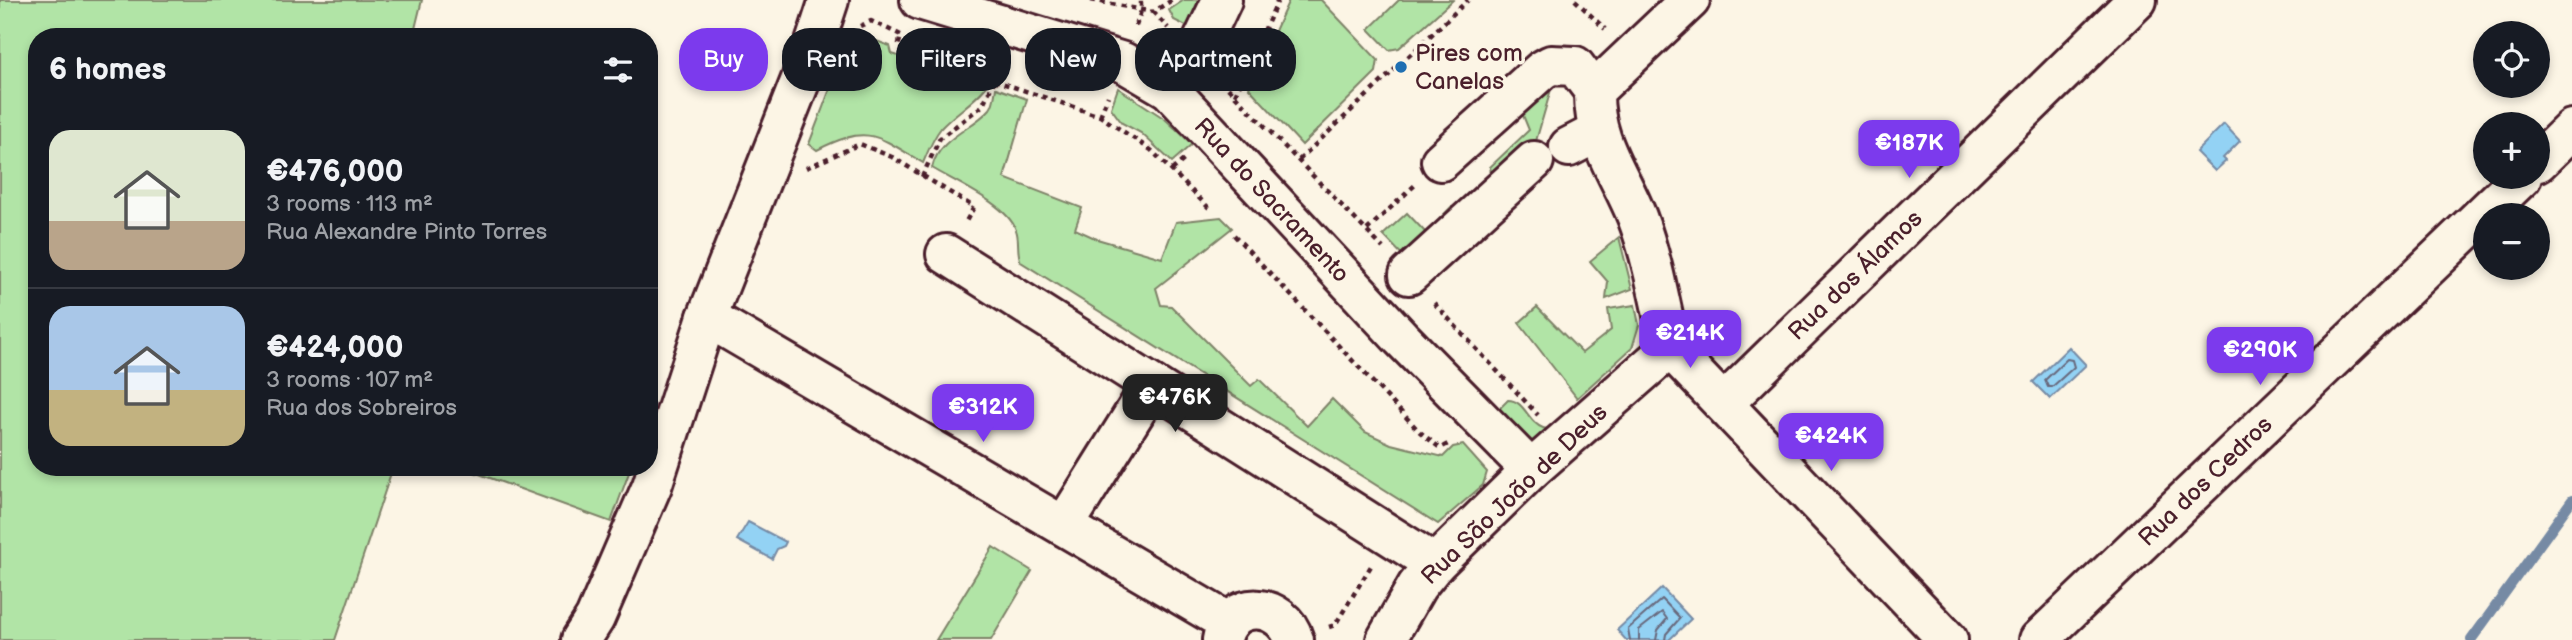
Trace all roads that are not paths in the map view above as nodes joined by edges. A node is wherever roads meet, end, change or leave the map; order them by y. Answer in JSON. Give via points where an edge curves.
{"nodes":[{"id":1,"x":920,"y":0,"type":"edge"},
{"id":2,"x":1222,"y":0,"type":"edge"},
{"id":3,"x":1690,"y":0,"type":"edge"},
{"id":4,"x":2137,"y":0,"type":"edge"},
{"id":5,"x":839,"y":15,"type":"edge"},
{"id":6,"x":1209,"y":28,"type":"edge"},
{"id":7,"x":1135,"y":69,"type":"edge"},
{"id":8,"x":1171,"y":91,"type":"edge"},
{"id":9,"x":1594,"y":91,"type":"junction"},
{"id":10,"x":2572,"y":129,"type":"edge"},
{"id":11,"x":2550,"y":150,"type":"edge"},
{"id":12,"x":1441,"y":161,"type":"road end"},
{"id":13,"x":1534,"y":161,"type":"dead end"},
{"id":14,"x":2509,"y":189,"type":"edge"},
{"id":15,"x":946,"y":254,"type":"road end"},
{"id":16,"x":1409,"y":275,"type":"road end"},
{"id":17,"x":707,"y":317,"type":"junction"},
{"id":18,"x":1670,"y":348,"type":"junction"},
{"id":19,"x":1153,"y":385,"type":"junction"},
{"id":20,"x":1724,"y":403,"type":"junction"},
{"id":21,"x":658,"y":468,"type":"edge"},
{"id":22,"x":1531,"y":470,"type":"junction"},
{"id":23,"x":655,"y":476,"type":"edge"},
{"id":24,"x":1064,"y":526,"type":"junction"},
{"id":25,"x":1435,"y":564,"type":"junction"},
{"id":26,"x":1225,"y":632,"type":"edge"},
{"id":27,"x":581,"y":640,"type":"edge"},
{"id":28,"x":1294,"y":640,"type":"edge"},
{"id":29,"x":1386,"y":640,"type":"edge"},
{"id":30,"x":1948,"y":640,"type":"edge"},
{"id":31,"x":2039,"y":640,"type":"edge"}],
"edges":[{"from":1,"to":7,"type":"street","name":"Rua do Sacramento"},
{"from":2,"to":6,"type":"street"},
{"from":3,"to":9,"type":"street"},
{"from":4,"to":20,"type":"street","name":"Rua dos Álamos"},
{"from":5,"to":17,"type":"street","via":[[813,49]]},
{"from":8,"to":22,"type":"street","name":"Rua do Sacramento"},
{"from":9,"to":12,"type":"street","via":[[1575,66],[1551,65]]},
{"from":9,"to":18,"type":"street","via":[[1594,114],[1583,139],[1637,218]]},
{"from":10,"to":11,"type":"street"},
{"from":13,"to":16,"type":"street"},
{"from":14,"to":31,"type":"street","name":"Rua dos Cedros"},
{"from":15,"to":19,"type":"street"},
{"from":17,"to":21,"type":"street"},
{"from":17,"to":24,"type":"street"},
{"from":18,"to":20,"type":"street"},
{"from":18,"to":22,"type":"street","name":"Rua São João de Deus"},
{"from":19,"to":24,"type":"street"},
{"from":19,"to":25,"type":"street"},
{"from":20,"to":30,"type":"street"},
{"from":22,"to":25,"type":"street","name":"Rua São João de Deus"},
{"from":23,"to":27,"type":"street","via":[[595,618]]},
{"from":24,"to":26,"type":"street"},
{"from":25,"to":29,"type":"street","name":"Rua São João de Deus"},
{"from":26,"to":28,"type":"street","via":[[1248,610],[1272,612],[1290,627]]}]}
